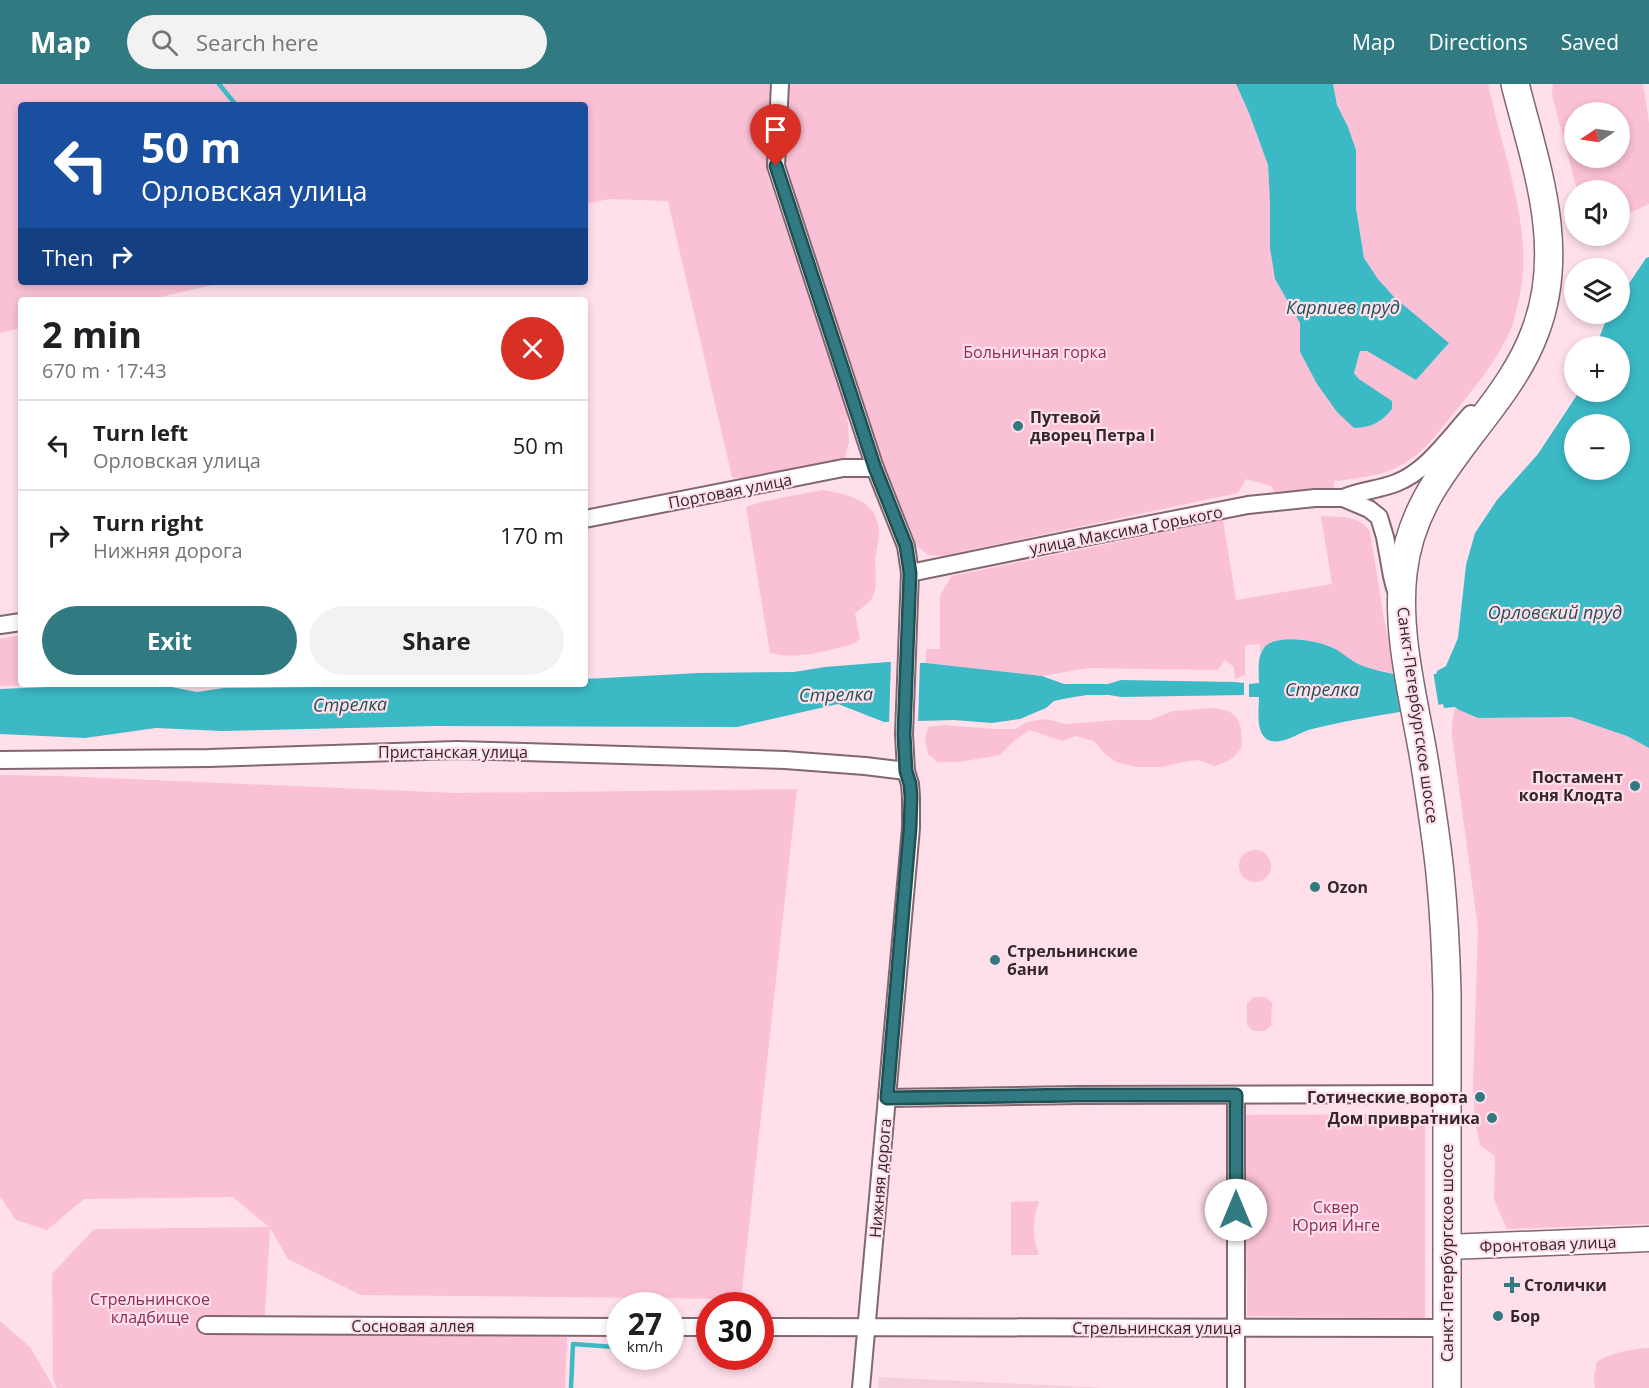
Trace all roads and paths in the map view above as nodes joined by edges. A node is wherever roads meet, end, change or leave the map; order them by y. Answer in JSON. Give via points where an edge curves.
{"nodes":[{"id":1,"x":780,"y":84,"type":"edge"},
{"id":2,"x":1515,"y":84,"type":"edge"},
{"id":3,"x":1530,"y":84,"type":"edge"},
{"id":4,"x":1502,"y":393,"type":"junction"},
{"id":5,"x":875,"y":468,"type":"junction"},
{"id":6,"x":1343,"y":498,"type":"junction"},
{"id":7,"x":588,"y":518,"type":"edge"},
{"id":8,"x":910,"y":573,"type":"junction"},
{"id":9,"x":1401,"y":609,"type":"junction"},
{"id":10,"x":18,"y":622,"type":"edge"},
{"id":11,"x":0,"y":625,"type":"edge"},
{"id":12,"x":1413,"y":655,"type":"junction"},
{"id":13,"x":1425,"y":722,"type":"junction"},
{"id":14,"x":0,"y":760,"type":"edge"},
{"id":15,"x":906,"y":771,"type":"junction"},
{"id":16,"x":1446,"y":1094,"type":"junction"},
{"id":17,"x":1236,"y":1095,"type":"junction"},
{"id":18,"x":887,"y":1098,"type":"junction"},
{"id":19,"x":1649,"y":1239,"type":"edge"},
{"id":20,"x":1455,"y":1247,"type":"junction"},
{"id":21,"x":206,"y":1325,"type":"dead end"},
{"id":22,"x":606,"y":1326,"type":"edge"},
{"id":23,"x":774,"y":1327,"type":"edge"},
{"id":24,"x":867,"y":1328,"type":"junction"},
{"id":25,"x":1236,"y":1328,"type":"junction"},
{"id":26,"x":1447,"y":1328,"type":"junction"},
{"id":27,"x":861,"y":1388,"type":"edge"},
{"id":28,"x":1236,"y":1388,"type":"edge"},
{"id":29,"x":1448,"y":1388,"type":"edge"},
{"id":30,"x":1462,"y":1388,"type":"edge"}],
"edges":[{"from":1,"to":5,"type":"street","name":"Нижняя дорога","via":[[776,166]]},
{"from":2,"to":4,"type":"main road","name":"Санкт-Петербургское шоссе","via":[[1545,206],[1549,280],[1535,333]]},
{"from":3,"to":12,"type":"main road","name":"Санкт-Петербургское шоссе","via":[[1562,214],[1565,261],[1560,295],[1533,369],[1429,524],[1416,587]]},
{"from":4,"to":6,"type":"street","via":[[1473,412],[1408,477]]},
{"from":4,"to":9,"type":"main road","name":"Санкт-Петербургское шоссе","via":[[1435,483],[1415,520],[1403,573]]},
{"from":5,"to":7,"type":"street","name":"Портовая улица","via":[[843,468]]},
{"from":5,"to":8,"type":"street","name":"Нижняя дорога","via":[[906,546]]},
{"from":6,"to":8,"type":"street","name":"улица Максима Горького","via":[[1248,505]]},
{"from":6,"to":9,"type":"street","via":[[1379,517]]},
{"from":8,"to":15,"type":"street","name":"Нижняя дорога"},
{"from":9,"to":12,"type":"main road","name":"Санкт-Петербургское шоссе"},
{"from":10,"to":11,"type":"street"},
{"from":12,"to":13,"type":"main road","name":"Санкт-Петербургское шоссе"},
{"from":13,"to":16,"type":"main road","name":"Санкт-Петербургское шоссе","via":[[1445,930]]},
{"from":13,"to":20,"type":"main road","name":"Санкт-Петербургское шоссе","via":[[1454,858],[1461,930]]},
{"from":14,"to":15,"type":"street","name":"Пристанская улица","via":[[457,750],[785,760]]},
{"from":15,"to":18,"type":"street","name":"Нижняя дорога","via":[[911,797],[910,828]]},
{"from":16,"to":17,"type":"street"},
{"from":16,"to":20,"type":"main road","name":"Санкт-Петербургское шоссе"},
{"from":17,"to":18,"type":"street"},
{"from":17,"to":25,"type":"street"},
{"from":18,"to":24,"type":"street","name":"Нижняя дорога"},
{"from":19,"to":20,"type":"main road","name":"Фронтовая улица"},
{"from":20,"to":26,"type":"main road","name":"Санкт-Петербургское шоссе"},
{"from":20,"to":30,"type":"main road","name":"Санкт-Петербургское шоссе"},
{"from":21,"to":22,"type":"street","name":"Сосновая аллея"},
{"from":23,"to":24,"type":"street"},
{"from":24,"to":25,"type":"street","name":"Стрельнинская улица"},
{"from":24,"to":27,"type":"street","name":"Нижняя дорога"},
{"from":25,"to":26,"type":"street","name":"Стрельнинская улица"},
{"from":25,"to":28,"type":"street"},
{"from":26,"to":29,"type":"main road","name":"Санкт-Петербургское шоссе"}]}
